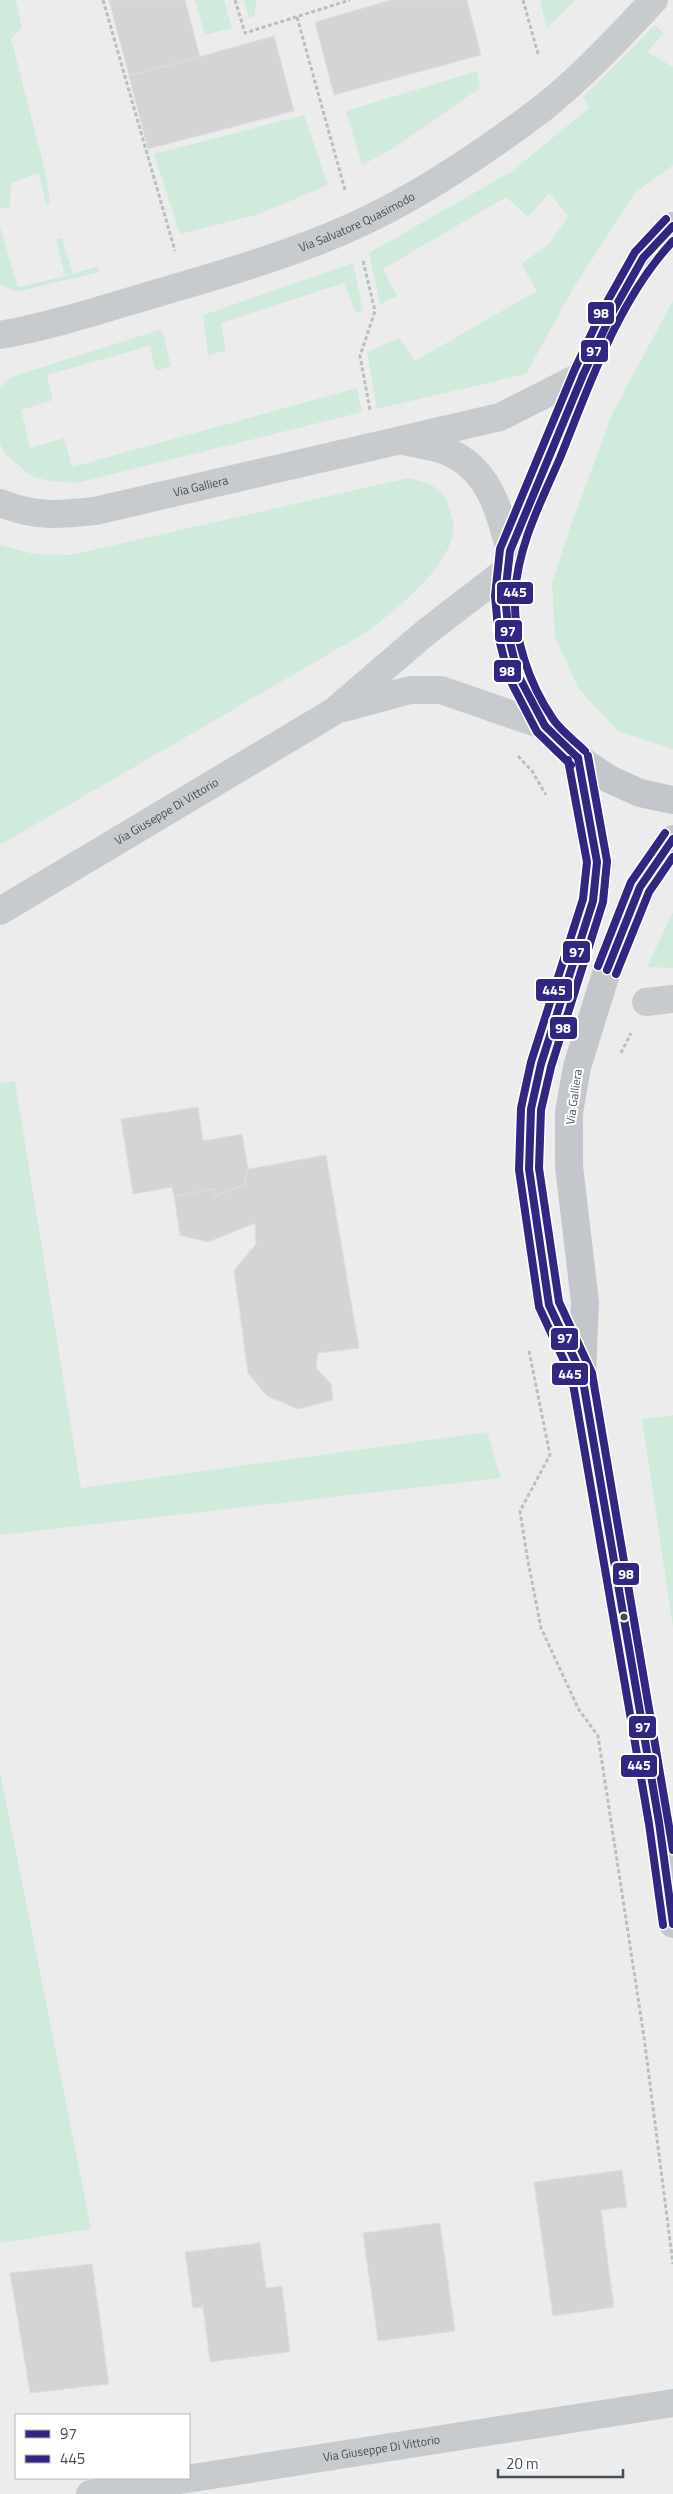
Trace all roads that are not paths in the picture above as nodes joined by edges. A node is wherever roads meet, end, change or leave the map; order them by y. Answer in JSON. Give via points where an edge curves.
{"nodes":[{"id":1,"x":654,"y":0,"type":"edge"},
{"id":2,"x":673,"y":226,"type":"edge"},
{"id":3,"x":0,"y":335,"type":"edge"},
{"id":4,"x":583,"y":374,"type":"junction"},
{"id":5,"x":402,"y":440,"type":"junction"},
{"id":6,"x":0,"y":502,"type":"edge"},
{"id":7,"x":509,"y":560,"type":"junction"},
{"id":8,"x":333,"y":712,"type":"junction"},
{"id":9,"x":544,"y":726,"type":"junction"},
{"id":10,"x":578,"y":758,"type":"junction"},
{"id":11,"x":673,"y":800,"type":"edge"},
{"id":12,"x":673,"y":839,"type":"edge"},
{"id":13,"x":0,"y":911,"type":"edge"},
{"id":14,"x":673,"y":999,"type":"edge"},
{"id":15,"x":646,"y":1002,"type":"dead end"},
{"id":16,"x":582,"y":1375,"type":"junction"},
{"id":17,"x":673,"y":1924,"type":"edge"},
{"id":18,"x":673,"y":2404,"type":"edge"},
{"id":19,"x":187,"y":2479,"type":"edge"},
{"id":20,"x":190,"y":2479,"type":"edge"},
{"id":21,"x":90,"y":2494,"type":"edge"}],
"edges":[{"from":1,"to":3,"type":"street","name":"Via Salvatore Quasimodo","via":[[544,107],[491,145],[380,213],[329,236],[241,268],[49,326]]},
{"from":2,"to":4,"type":"main road","via":[[644,258],[612,313]]},
{"from":4,"to":5,"type":"street","name":"Via Galliera","via":[[500,417]]},
{"from":4,"to":7,"type":"main road"},
{"from":5,"to":6,"type":"street","name":"Via Galliera","via":[[95,511],[50,516],[20,511]]},
{"from":5,"to":7,"type":"street","name":"Via Galliera","via":[[446,451],[475,468],[498,507]]},
{"from":7,"to":8,"type":"street","name":"Via Giuseppe Di Vittorio"},
{"from":7,"to":9,"type":"main road","via":[[506,594],[509,638],[518,675]]},
{"from":8,"to":9,"type":"street","name":"Via Giuseppe Di Vittorio","via":[[410,690],[441,690]]},
{"from":8,"to":13,"type":"street","name":"Via Giuseppe Di Vittorio"},
{"from":9,"to":10,"type":"main road"},
{"from":10,"to":11,"type":"main road","via":[[609,779],[640,793]]},
{"from":10,"to":16,"type":"main road","name":"Via Galliera","via":[[597,862],[593,901],[541,1064],[531,1109],[530,1169],[549,1305]]},
{"from":12,"to":16,"type":"main road","name":"Via Galliera","via":[[640,887],[614,948],[577,1066],[569,1112],[569,1166],[585,1302]]},
{"from":14,"to":15,"type":"street"},
{"from":16,"to":17,"type":"main road","name":"Via Galliera","via":[[659,1822]]},
{"from":18,"to":20,"type":"street","name":"Via Giuseppe Di Vittorio"},
{"from":19,"to":21,"type":"street","name":"Via Giuseppe Di Vittorio"}]}
